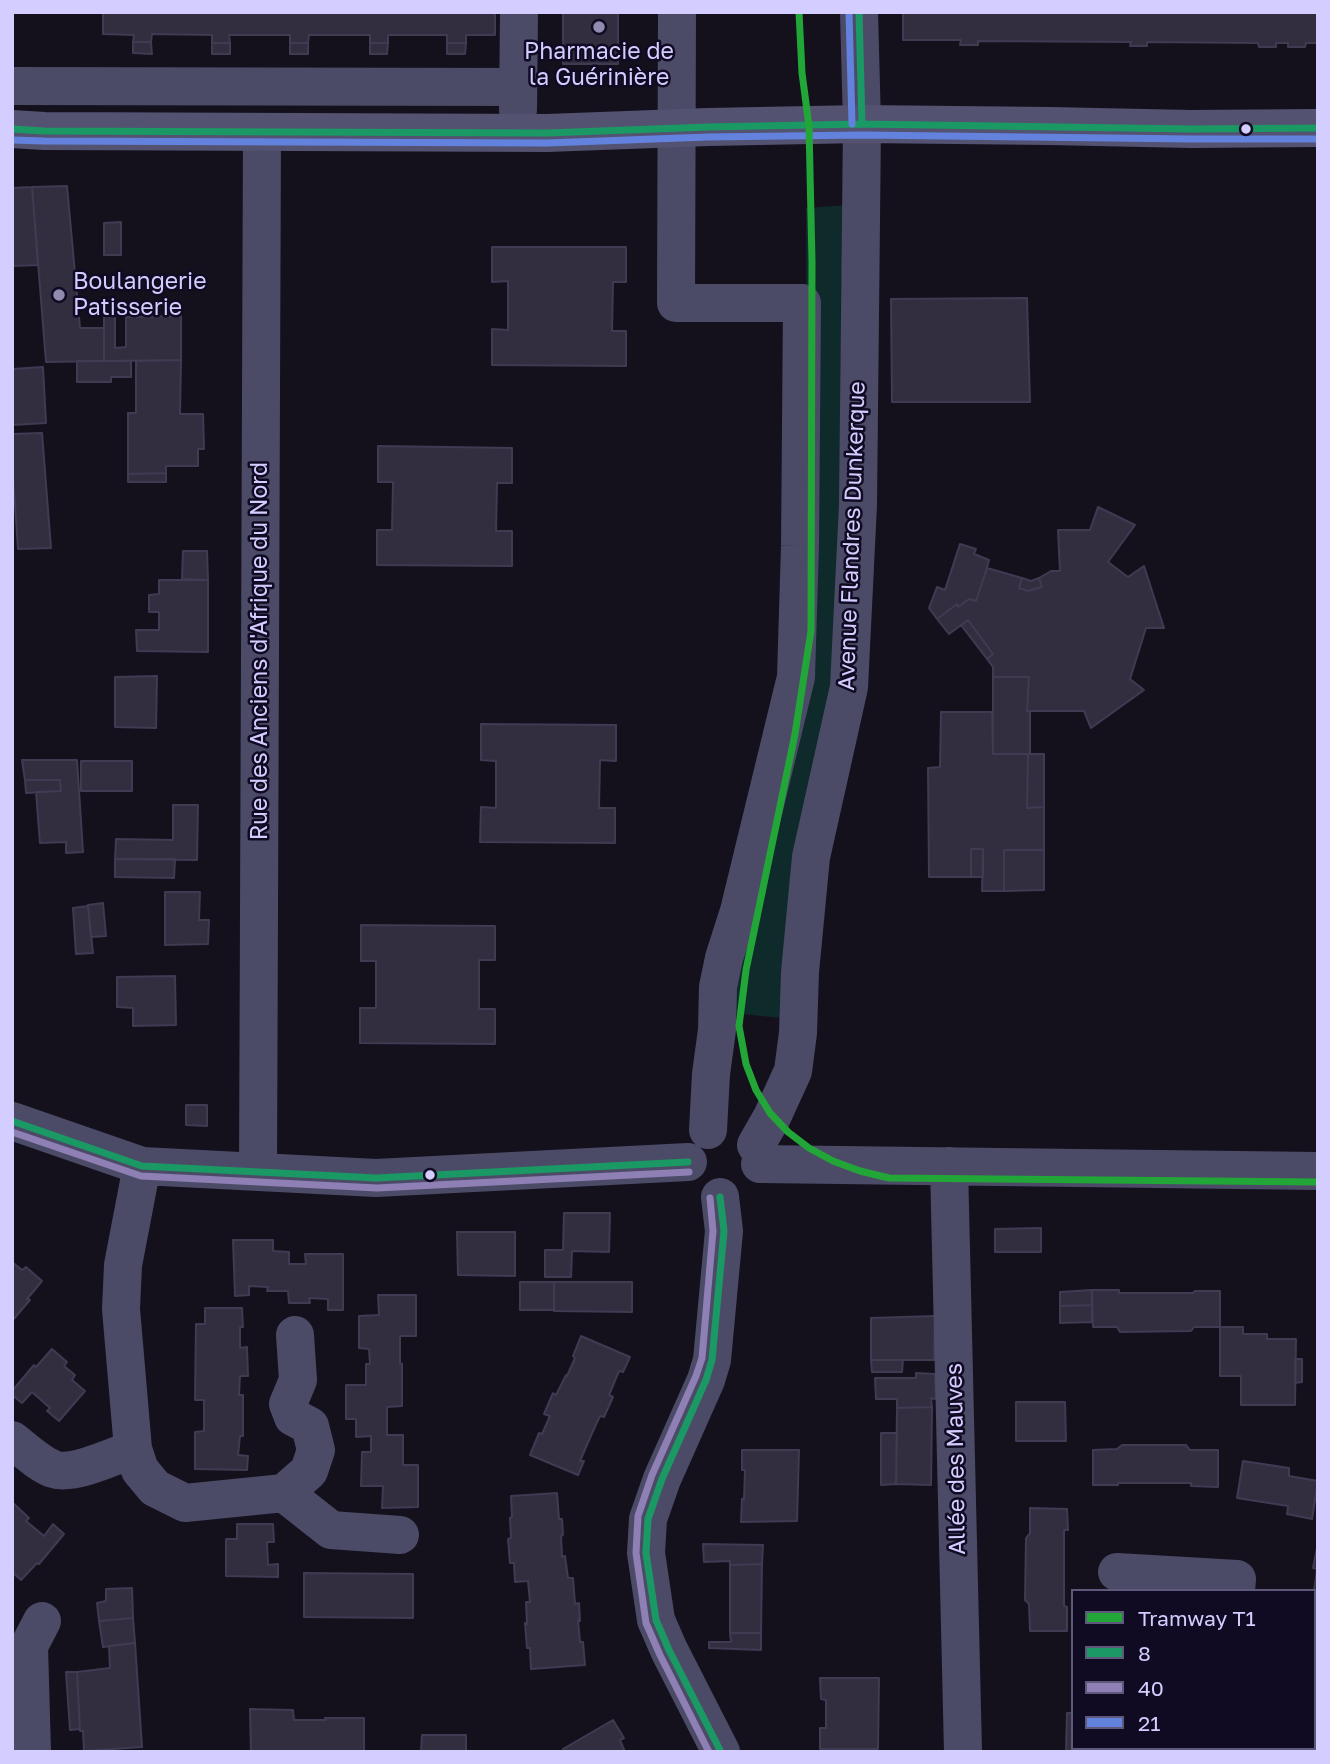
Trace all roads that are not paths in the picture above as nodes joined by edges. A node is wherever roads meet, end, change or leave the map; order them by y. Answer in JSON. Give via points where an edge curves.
{"nodes":[{"id":1,"x":519,"y":12,"type":"edge"},
{"id":2,"x":677,"y":12,"type":"edge"},
{"id":3,"x":859,"y":12,"type":"edge"},
{"id":4,"x":12,"y":86,"type":"edge"},
{"id":5,"x":518,"y":87,"type":"junction"},
{"id":6,"x":862,"y":124,"type":"junction"},
{"id":7,"x":1318,"y":128,"type":"edge"},
{"id":8,"x":12,"y":129,"type":"edge"},
{"id":9,"x":678,"y":129,"type":"junction"},
{"id":10,"x":262,"y":132,"type":"junction"},
{"id":11,"x":518,"y":133,"type":"junction"},
{"id":12,"x":12,"y":1121,"type":"edge"},
{"id":13,"x":708,"y":1130,"type":"junction"},
{"id":14,"x":758,"y":1154,"type":"junction"},
{"id":15,"x":688,"y":1162,"type":"junction"},
{"id":16,"x":142,"y":1166,"type":"junction"},
{"id":17,"x":949,"y":1166,"type":"junction"},
{"id":18,"x":258,"y":1171,"type":"junction"},
{"id":19,"x":1318,"y":1171,"type":"edge"},
{"id":20,"x":720,"y":1197,"type":"junction"},
{"id":21,"x":295,"y":1335,"type":"dead end"},
{"id":22,"x":12,"y":1440,"type":"edge"},
{"id":23,"x":133,"y":1449,"type":"junction"},
{"id":24,"x":284,"y":1493,"type":"junction"},
{"id":25,"x":400,"y":1535,"type":"dead end"},
{"id":26,"x":1117,"y":1572,"type":"dead end"},
{"id":27,"x":1236,"y":1589,"type":"edge"},
{"id":28,"x":42,"y":1621,"type":"dead end"},
{"id":29,"x":32,"y":1752,"type":"edge"},
{"id":30,"x":721,"y":1752,"type":"edge"},
{"id":31,"x":963,"y":1752,"type":"edge"}],
"edges":[{"from":1,"to":5,"type":"street"},
{"from":2,"to":9,"type":"street"},
{"from":3,"to":6,"type":"street","name":"Avenue Flandres Dunkerque"},
{"from":4,"to":5,"type":"street"},
{"from":5,"to":11,"type":"street"},
{"from":6,"to":7,"type":"main road"},
{"from":6,"to":9,"type":"main road"},
{"from":6,"to":14,"type":"street","name":"Avenue Flandres Dunkerque","via":[[858,505],[849,687],[811,857],[793,1071]]},
{"from":8,"to":10,"type":"main road"},
{"from":9,"to":11,"type":"main road"},
{"from":9,"to":13,"type":"street","via":[[677,303],[802,303],[796,677],[718,987]]},
{"from":10,"to":11,"type":"main road"},
{"from":10,"to":18,"type":"street","name":"Rue des Anciens d'Afrique du Nord"},
{"from":12,"to":16,"type":"street"},
{"from":13,"to":14,"type":"street","via":[[734,1127],[749,1135]]},
{"from":13,"to":15,"type":"street","via":[[691,1148]]},
{"from":14,"to":17,"type":"street"},
{"from":14,"to":20,"type":"street","via":[[757,1175],[746,1190]]},
{"from":15,"to":18,"type":"street","via":[[376,1178]]},
{"from":15,"to":20,"type":"street","via":[[699,1187]]},
{"from":16,"to":18,"type":"street"},
{"from":16,"to":23,"type":"street","via":[[123,1265],[121,1309]]},
{"from":17,"to":19,"type":"street"},
{"from":17,"to":31,"type":"street","name":"Allée des Mauves"},
{"from":20,"to":30,"type":"street","via":[[724,1231],[712,1360],[648,1519],[646,1553],[656,1620]]},
{"from":21,"to":24,"type":"street","via":[[298,1380],[288,1404],[293,1417],[310,1426],[316,1450],[309,1471]]},
{"from":22,"to":23,"type":"street","via":[[56,1470],[81,1468]]},
{"from":23,"to":24,"type":"street","via":[[140,1470],[155,1488],[185,1503]]},
{"from":24,"to":25,"type":"street","via":[[331,1530]]},
{"from":26,"to":27,"type":"street","via":[[1237,1579]]},
{"from":28,"to":29,"type":"street","via":[[29,1646]]}]}
